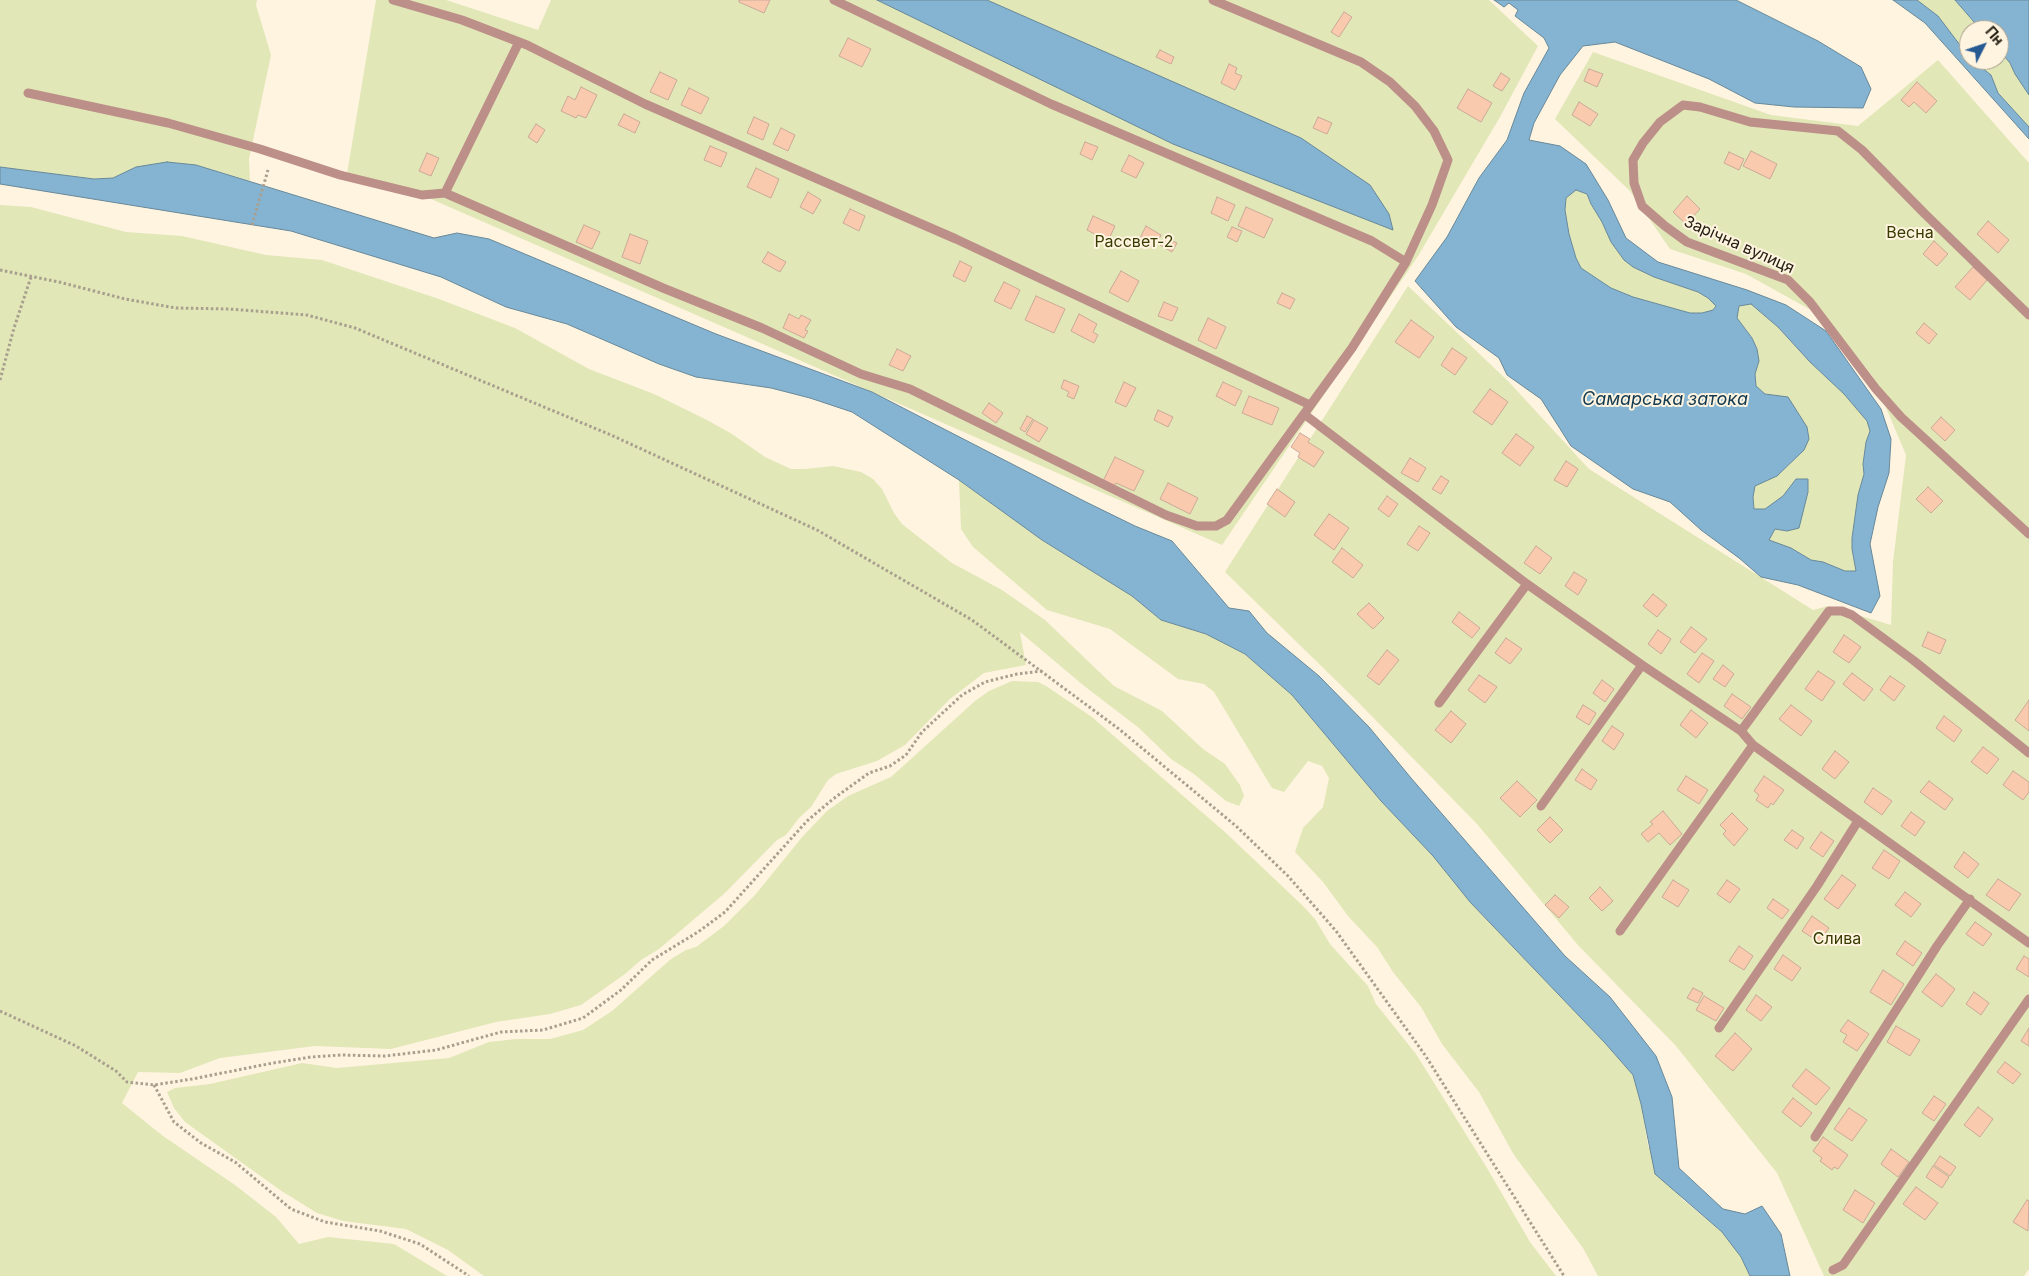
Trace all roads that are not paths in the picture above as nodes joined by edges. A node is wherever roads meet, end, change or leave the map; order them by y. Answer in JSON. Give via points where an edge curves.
{"nodes":[{"id":1,"x":393,"y":0,"type":"edge"},
{"id":2,"x":834,"y":0,"type":"edge"},
{"id":3,"x":1213,"y":0,"type":"edge"},
{"id":4,"x":519,"y":42,"type":"junction"},
{"id":5,"x":28,"y":93,"type":"dead end"},
{"id":6,"x":445,"y":193,"type":"junction"},
{"id":7,"x":1406,"y":262,"type":"junction"},
{"id":8,"x":2029,"y":314,"type":"edge"},
{"id":9,"x":1310,"y":405,"type":"junction"},
{"id":10,"x":1304,"y":414,"type":"junction"},
{"id":11,"x":2029,"y":534,"type":"edge"},
{"id":12,"x":1528,"y":584,"type":"junction"},
{"id":13,"x":1642,"y":665,"type":"junction"},
{"id":14,"x":1439,"y":703,"type":"dead end"},
{"id":15,"x":1742,"y":731,"type":"junction"},
{"id":16,"x":1753,"y":744,"type":"junction"},
{"id":17,"x":2029,"y":753,"type":"edge"},
{"id":18,"x":1541,"y":806,"type":"dead end"},
{"id":19,"x":1858,"y":821,"type":"junction"},
{"id":20,"x":1970,"y":900,"type":"junction"},
{"id":21,"x":1620,"y":931,"type":"dead end"},
{"id":22,"x":2029,"y":943,"type":"edge"},
{"id":23,"x":2029,"y":999,"type":"edge"},
{"id":24,"x":1719,"y":1028,"type":"dead end"},
{"id":25,"x":1815,"y":1137,"type":"dead end"},
{"id":26,"x":1833,"y":1270,"type":"dead end"}],
"edges":[{"from":1,"to":4,"type":"lane","via":[[462,20]]},
{"from":2,"to":7,"type":"lane","via":[[1051,104],[1372,241]]},
{"from":3,"to":7,"type":"lane","via":[[1361,62],[1390,82],[1415,106],[1434,131],[1448,160]]},
{"from":4,"to":6,"type":"lane"},
{"from":4,"to":9,"type":"lane","via":[[645,104],[956,238]]},
{"from":5,"to":6,"type":"lane","via":[[168,122],[340,175],[422,195]]},
{"from":6,"to":10,"type":"lane","via":[[762,328],[861,374],[910,389],[1166,515],[1197,526],[1216,526],[1227,520]]},
{"from":7,"to":9,"type":"lane","via":[[1352,348]]},
{"from":8,"to":11,"type":"lane","name":"Зарічна вулиця","via":[[1862,150],[1838,131],[1750,122],[1700,107],[1683,106],[1660,122],[1633,160],[1634,183],[1642,206],[1688,242],[1788,280],[1810,302],[1876,389],[1901,416]]},
{"from":9,"to":10,"type":"lane"},
{"from":10,"to":12,"type":"lane"},
{"from":12,"to":13,"type":"lane"},
{"from":12,"to":14,"type":"lane"},
{"from":13,"to":15,"type":"lane"},
{"from":13,"to":18,"type":"lane"},
{"from":15,"to":16,"type":"lane"},
{"from":15,"to":17,"type":"lane","via":[[1829,611],[1842,611],[1913,660]]},
{"from":16,"to":19,"type":"lane"},
{"from":16,"to":21,"type":"lane"},
{"from":19,"to":20,"type":"lane"},
{"from":19,"to":24,"type":"lane"},
{"from":20,"to":22,"type":"lane"},
{"from":20,"to":25,"type":"lane"},
{"from":23,"to":26,"type":"lane","via":[[1843,1265]]}]}
